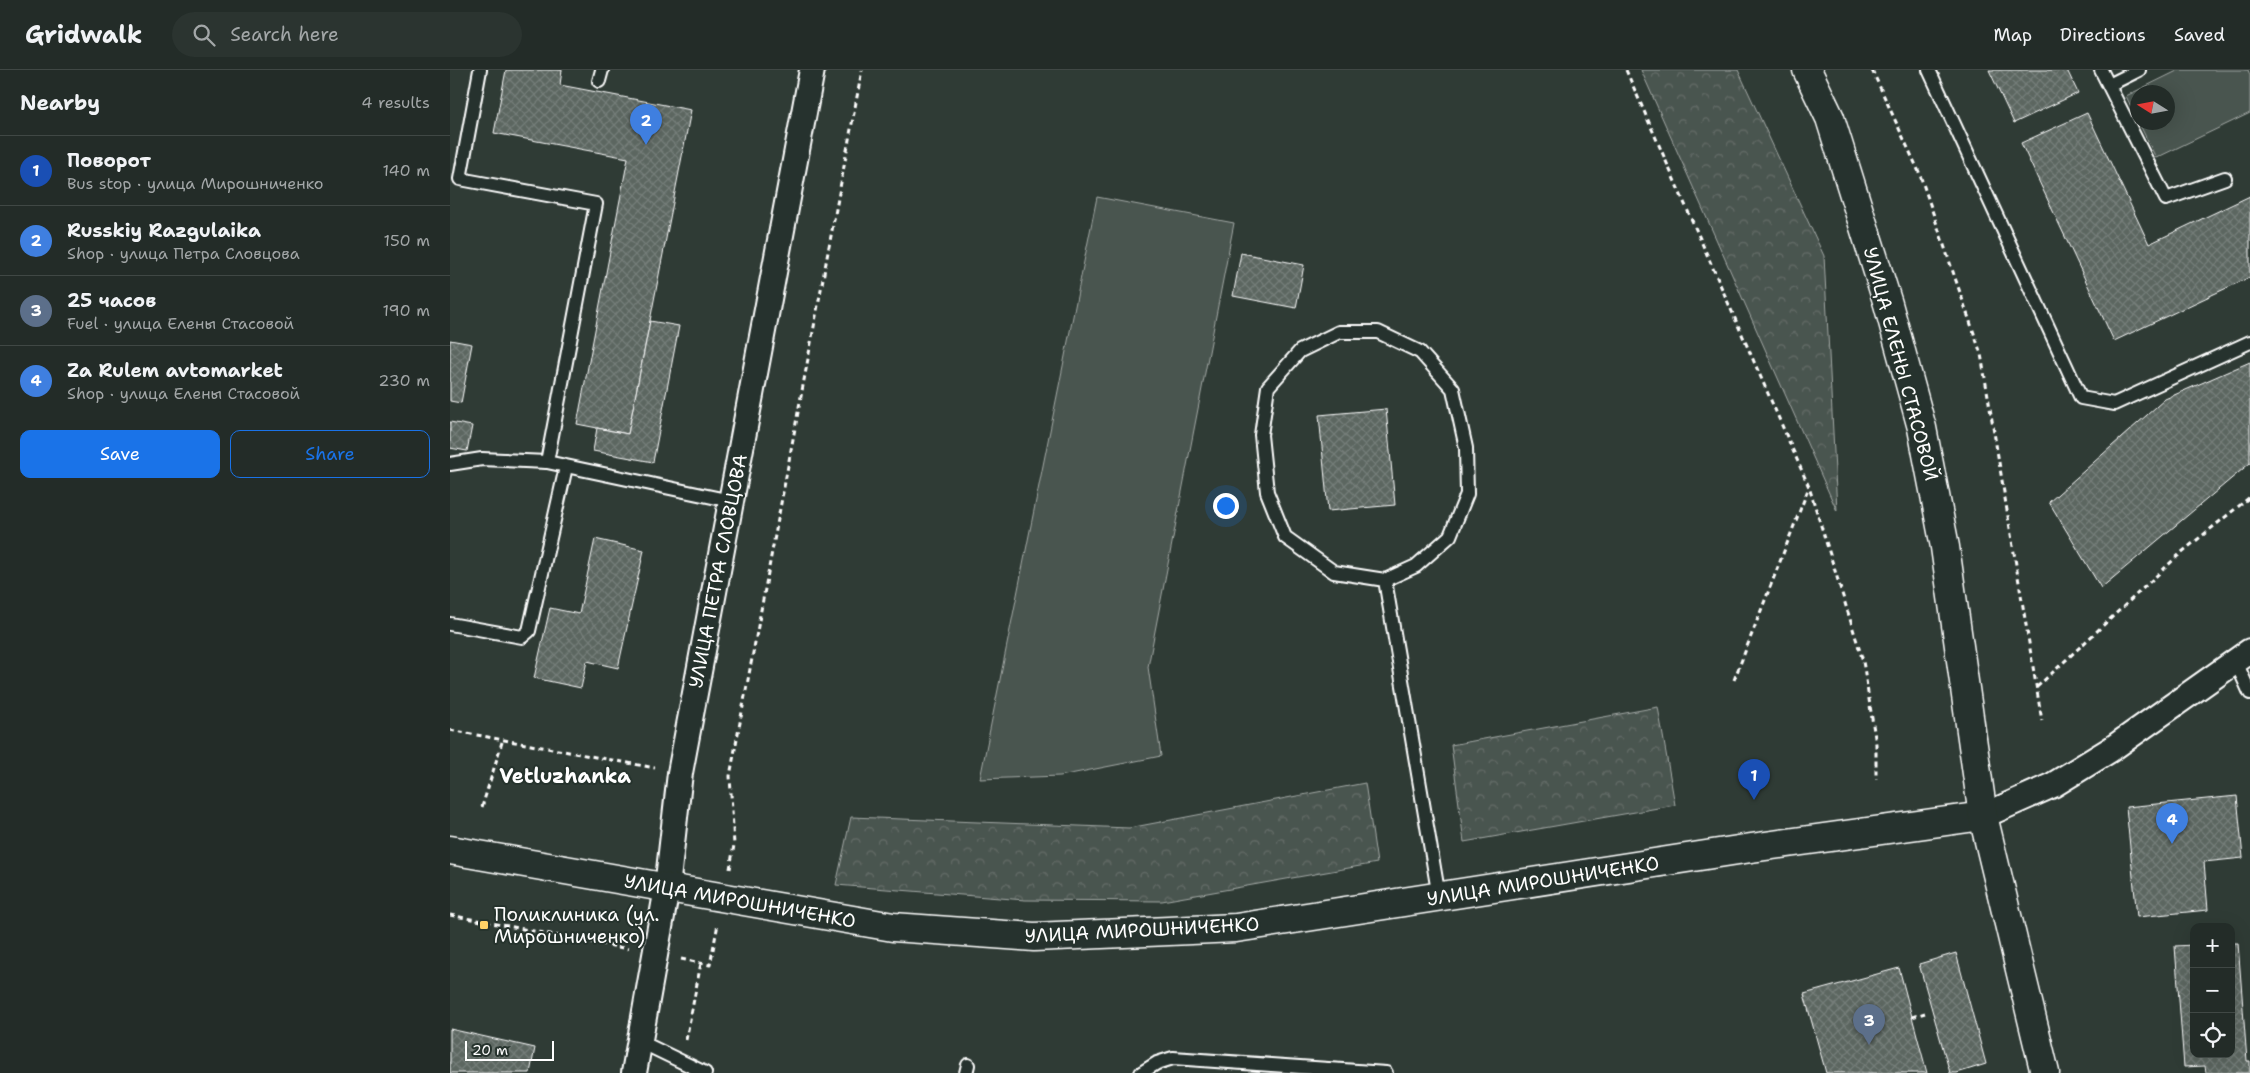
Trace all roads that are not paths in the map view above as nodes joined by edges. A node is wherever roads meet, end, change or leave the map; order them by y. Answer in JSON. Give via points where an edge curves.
{"nodes":[{"id":1,"x":480,"y":70,"type":"edge"},
{"id":2,"x":812,"y":70,"type":"edge"},
{"id":3,"x":1808,"y":70,"type":"edge"},
{"id":4,"x":1929,"y":70,"type":"edge"},
{"id":5,"x":2101,"y":70,"type":"edge"},
{"id":6,"x":2139,"y":70,"type":"edge"},
{"id":7,"x":2109,"y":85,"type":"junction"},
{"id":8,"x":2225,"y":178,"type":"dead end"},
{"id":9,"x":2250,"y":342,"type":"edge"},
{"id":10,"x":547,"y":462,"type":"junction"},
{"id":11,"x":450,"y":464,"type":"edge"},
{"id":12,"x":566,"y":467,"type":"junction"},
{"id":13,"x":731,"y":501,"type":"junction"},
{"id":14,"x":1385,"y":580,"type":"junction"},
{"id":15,"x":450,"y":624,"type":"edge"},
{"id":16,"x":2243,"y":657,"type":"edge"},
{"id":17,"x":2250,"y":693,"type":"edge"},
{"id":18,"x":1983,"y":816,"type":"junction"},
{"id":19,"x":450,"y":850,"type":"edge"},
{"id":20,"x":667,"y":888,"type":"junction"},
{"id":21,"x":1439,"y":897,"type":"junction"},
{"id":22,"x":641,"y":1042,"type":"junction"},
{"id":23,"x":634,"y":1073,"type":"edge"},
{"id":24,"x":705,"y":1073,"type":"edge"},
{"id":25,"x":1141,"y":1073,"type":"edge"},
{"id":26,"x":1386,"y":1073,"type":"edge"},
{"id":27,"x":2045,"y":1073,"type":"edge"}],
"edges":[{"from":1,"to":10,"type":"lane","via":[[460,179],[596,204]]},
{"from":2,"to":13,"type":"street","name":"УЛИЦА ПЕТРА СЛОВЦОВА"},
{"from":3,"to":18,"type":"street","name":"УЛИЦА ЕЛЕНЫ СТАСОВОЙ","via":[[1830,118],[1888,304],[1922,428],[1945,547]]},
{"from":4,"to":9,"type":"lane","via":[[2081,398],[2114,404]]},
{"from":5,"to":7,"type":"lane"},
{"from":6,"to":7,"type":"lane"},
{"from":7,"to":8,"type":"lane","via":[[2166,199]]},
{"from":10,"to":11,"type":"lane","via":[[482,459]]},
{"from":10,"to":12,"type":"lane"},
{"from":12,"to":13,"type":"lane"},
{"from":12,"to":15,"type":"lane","via":[[529,631],[522,637]]},
{"from":13,"to":20,"type":"street","name":"УЛИЦА ПЕТРА СЛОВЦОВА","via":[[680,773]]},
{"from":14,"to":14,"type":"lane","via":[[1334,572],[1285,537],[1267,492],[1261,435],[1268,387],[1300,351],[1339,332],[1378,332],[1420,352],[1453,389],[1466,448],[1468,494],[1450,536],[1416,566]]},
{"from":14,"to":21,"type":"lane"},
{"from":16,"to":17,"type":"lane"},
{"from":16,"to":18,"type":"street","via":[[2110,750],[2053,785]]},
{"from":18,"to":21,"type":"street","name":"УЛИЦА МИРОШНИЧЕНКО","via":[[1751,848]]},
{"from":18,"to":27,"type":"street","name":"УЛИЦА ЕЛЕНЫ СТАСОВОЙ"},
{"from":19,"to":20,"type":"street","name":"УЛИЦА МИРОШНИЧЕНКО"},
{"from":20,"to":21,"type":"street","name":"УЛИЦА МИРОШНИЧЕНКО","via":[[893,927],[1034,937],[1236,928]]},
{"from":20,"to":22,"type":"street","name":"УЛИЦА ПЕТРА СЛОВЦОВА"},
{"from":22,"to":23,"type":"street","name":"УЛИЦА ПЕТРА СЛОВЦОВА"},
{"from":22,"to":24,"type":"lane"},
{"from":25,"to":26,"type":"lane","via":[[1173,1058]]}]}
